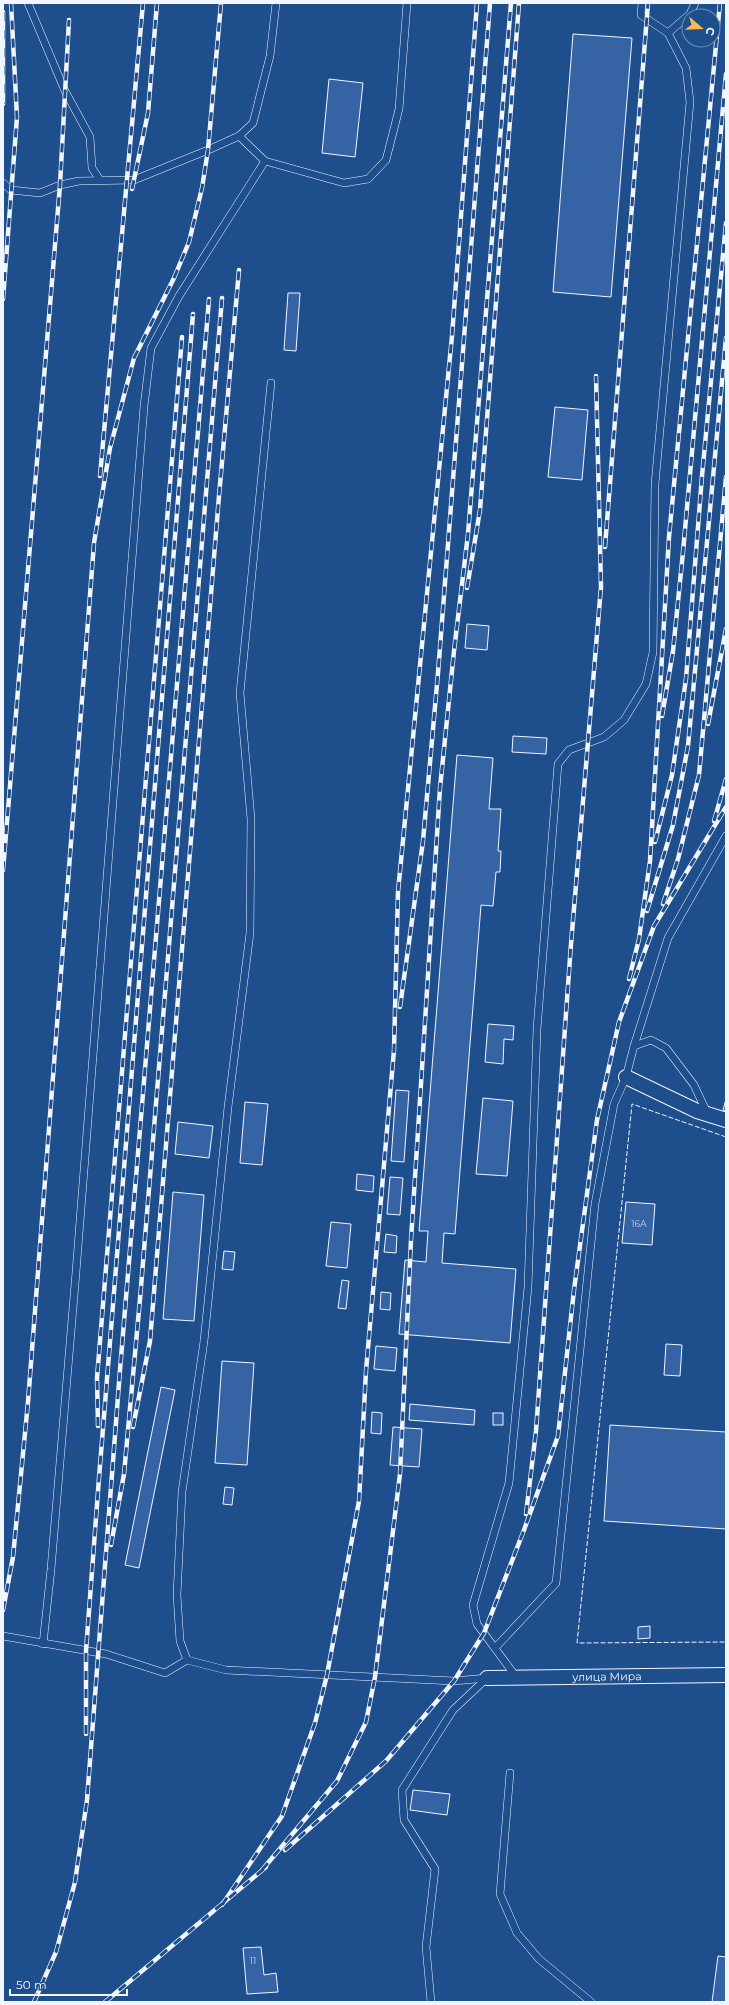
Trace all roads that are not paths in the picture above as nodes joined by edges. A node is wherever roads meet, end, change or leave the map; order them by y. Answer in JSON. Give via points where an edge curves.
{"nodes":[{"id":1,"x":28,"y":3,"type":"edge"},
{"id":2,"x":276,"y":3,"type":"edge"},
{"id":3,"x":407,"y":3,"type":"edge"},
{"id":4,"x":642,"y":3,"type":"edge"},
{"id":5,"x":695,"y":3,"type":"edge"},
{"id":6,"x":668,"y":33,"type":"junction"},
{"id":7,"x":240,"y":136,"type":"junction"},
{"id":8,"x":265,"y":161,"type":"junction"},
{"id":9,"x":100,"y":180,"type":"junction"},
{"id":10,"x":3,"y":183,"type":"edge"},
{"id":11,"x":271,"y":383,"type":"dead end"},
{"id":12,"x":726,"y":836,"type":"edge"},
{"id":13,"x":634,"y":1046,"type":"junction"},
{"id":14,"x":626,"y":1077,"type":"junction"},
{"id":15,"x":708,"y":1114,"type":"junction"},
{"id":16,"x":726,"y":1120,"type":"edge"},
{"id":17,"x":3,"y":1636,"type":"edge"},
{"id":18,"x":43,"y":1644,"type":"junction"},
{"id":19,"x":495,"y":1648,"type":"junction"},
{"id":20,"x":187,"y":1660,"type":"junction"},
{"id":21,"x":726,"y":1675,"type":"edge"},
{"id":22,"x":488,"y":1678,"type":"junction"},
{"id":23,"x":517,"y":1678,"type":"junction"},
{"id":24,"x":510,"y":1772,"type":"dead end"},
{"id":25,"x":431,"y":2002,"type":"edge"},
{"id":26,"x":591,"y":2002,"type":"edge"}],
"edges":[{"from":1,"to":9,"type":"lane","via":[[65,91],[90,138],[92,168]]},
{"from":2,"to":7,"type":"lane","via":[[270,56],[253,123]]},
{"from":3,"to":8,"type":"lane","via":[[399,109],[386,160],[368,179],[344,183]]},
{"from":4,"to":6,"type":"lane","via":[[641,15]]},
{"from":5,"to":6,"type":"lane","via":[[690,14]]},
{"from":6,"to":19,"type":"lane","via":[[686,68],[690,102],[655,484],[653,652],[646,684],[624,720],[604,737],[569,750],[558,764],[537,1029],[528,1287],[510,1475],[473,1605],[477,1624]]},
{"from":7,"to":8,"type":"lane"},
{"from":7,"to":9,"type":"lane","via":[[134,180]]},
{"from":8,"to":18,"type":"lane","via":[[179,296],[151,348],[144,406],[76,1272]]},
{"from":9,"to":10,"type":"lane","via":[[60,185],[40,194],[11,190]]},
{"from":11,"to":20,"type":"lane","via":[[240,693],[251,819],[250,933],[228,1107],[204,1341],[182,1492],[177,1595],[180,1641]]},
{"from":12,"to":13,"type":"lane","via":[[668,938]]},
{"from":13,"to":14,"type":"lane"},
{"from":13,"to":15,"type":"lane","via":[[651,1040],[666,1048],[694,1085]]},
{"from":14,"to":15,"type":"street"},
{"from":14,"to":19,"type":"lane","via":[[614,1104],[595,1204],[556,1583]]},
{"from":15,"to":16,"type":"street"},
{"from":17,"to":18,"type":"lane"},
{"from":18,"to":20,"type":"lane","via":[[106,1654],[165,1673]]},
{"from":19,"to":23,"type":"lane"},
{"from":20,"to":22,"type":"lane","via":[[226,1670],[454,1681]]},
{"from":21,"to":23,"type":"street","name":"улица Мира"},
{"from":22,"to":23,"type":"street","name":"улица Мира"},
{"from":22,"to":25,"type":"lane","via":[[453,1710],[402,1790],[404,1820],[435,1870],[426,1947]]},
{"from":24,"to":26,"type":"lane","via":[[500,1894],[517,1933],[539,1959]]}]}
